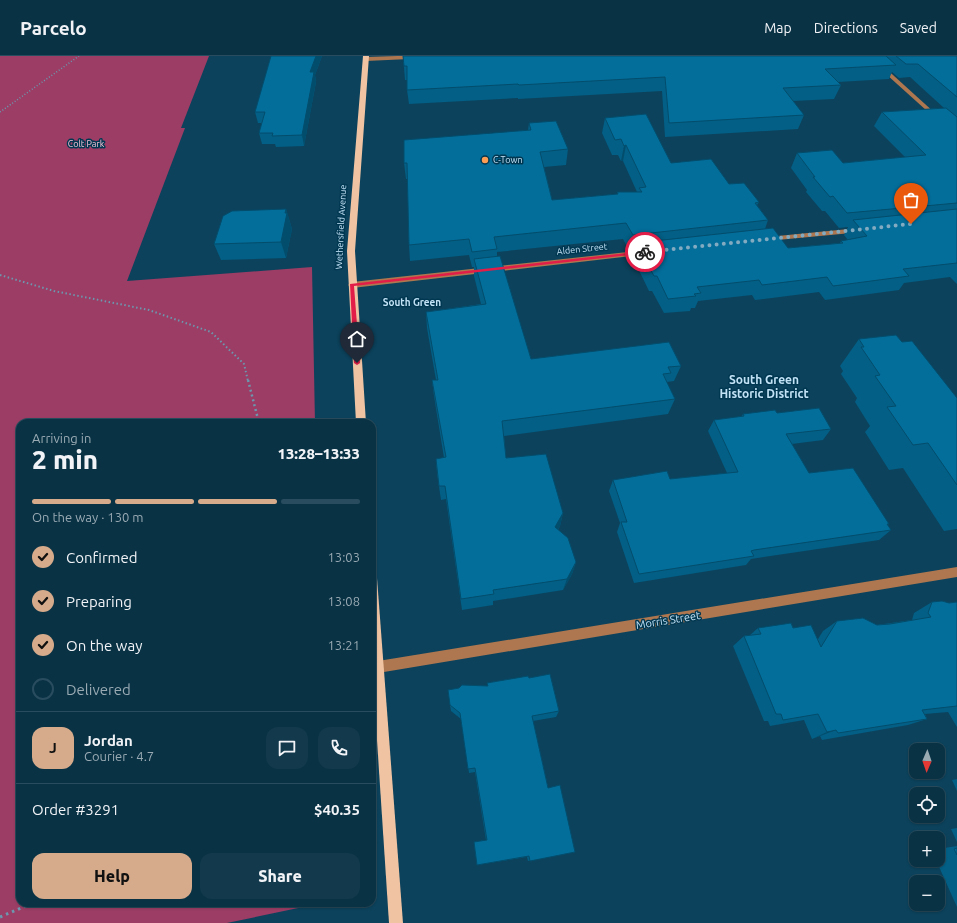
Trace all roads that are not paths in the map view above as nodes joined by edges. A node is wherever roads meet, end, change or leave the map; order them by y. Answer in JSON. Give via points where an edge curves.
{"nodes":[{"id":1,"x":431,"y":56,"type":"edge"},
{"id":2,"x":869,"y":56,"type":"edge"},
{"id":3,"x":366,"y":58,"type":"edge"},
{"id":4,"x":957,"y":136,"type":"edge"},
{"id":5,"x":865,"y":229,"type":"edge"},
{"id":6,"x":757,"y":240,"type":"edge"},
{"id":7,"x":657,"y":251,"type":"edge"},
{"id":8,"x":352,"y":285,"type":"junction"},
{"id":9,"x":361,"y":419,"type":"edge"},
{"id":10,"x":957,"y":572,"type":"edge"},
{"id":11,"x":376,"y":637,"type":"edge"},
{"id":12,"x":378,"y":667,"type":"junction"},
{"id":13,"x":396,"y":923,"type":"edge"}],
"edges":[{"from":1,"to":3,"type":"street"},
{"from":2,"to":4,"type":"street"},
{"from":3,"to":8,"type":"main road","name":"Wethersfield Avenue","via":[[351,243]]},
{"from":5,"to":6,"type":"street"},
{"from":7,"to":8,"type":"street","name":"Alden Street"},
{"from":8,"to":9,"type":"main road","name":"Wethersfield Avenue"},
{"from":10,"to":12,"type":"street","name":"Morris Street"},
{"from":11,"to":12,"type":"main road"},
{"from":12,"to":13,"type":"main road"}]}
